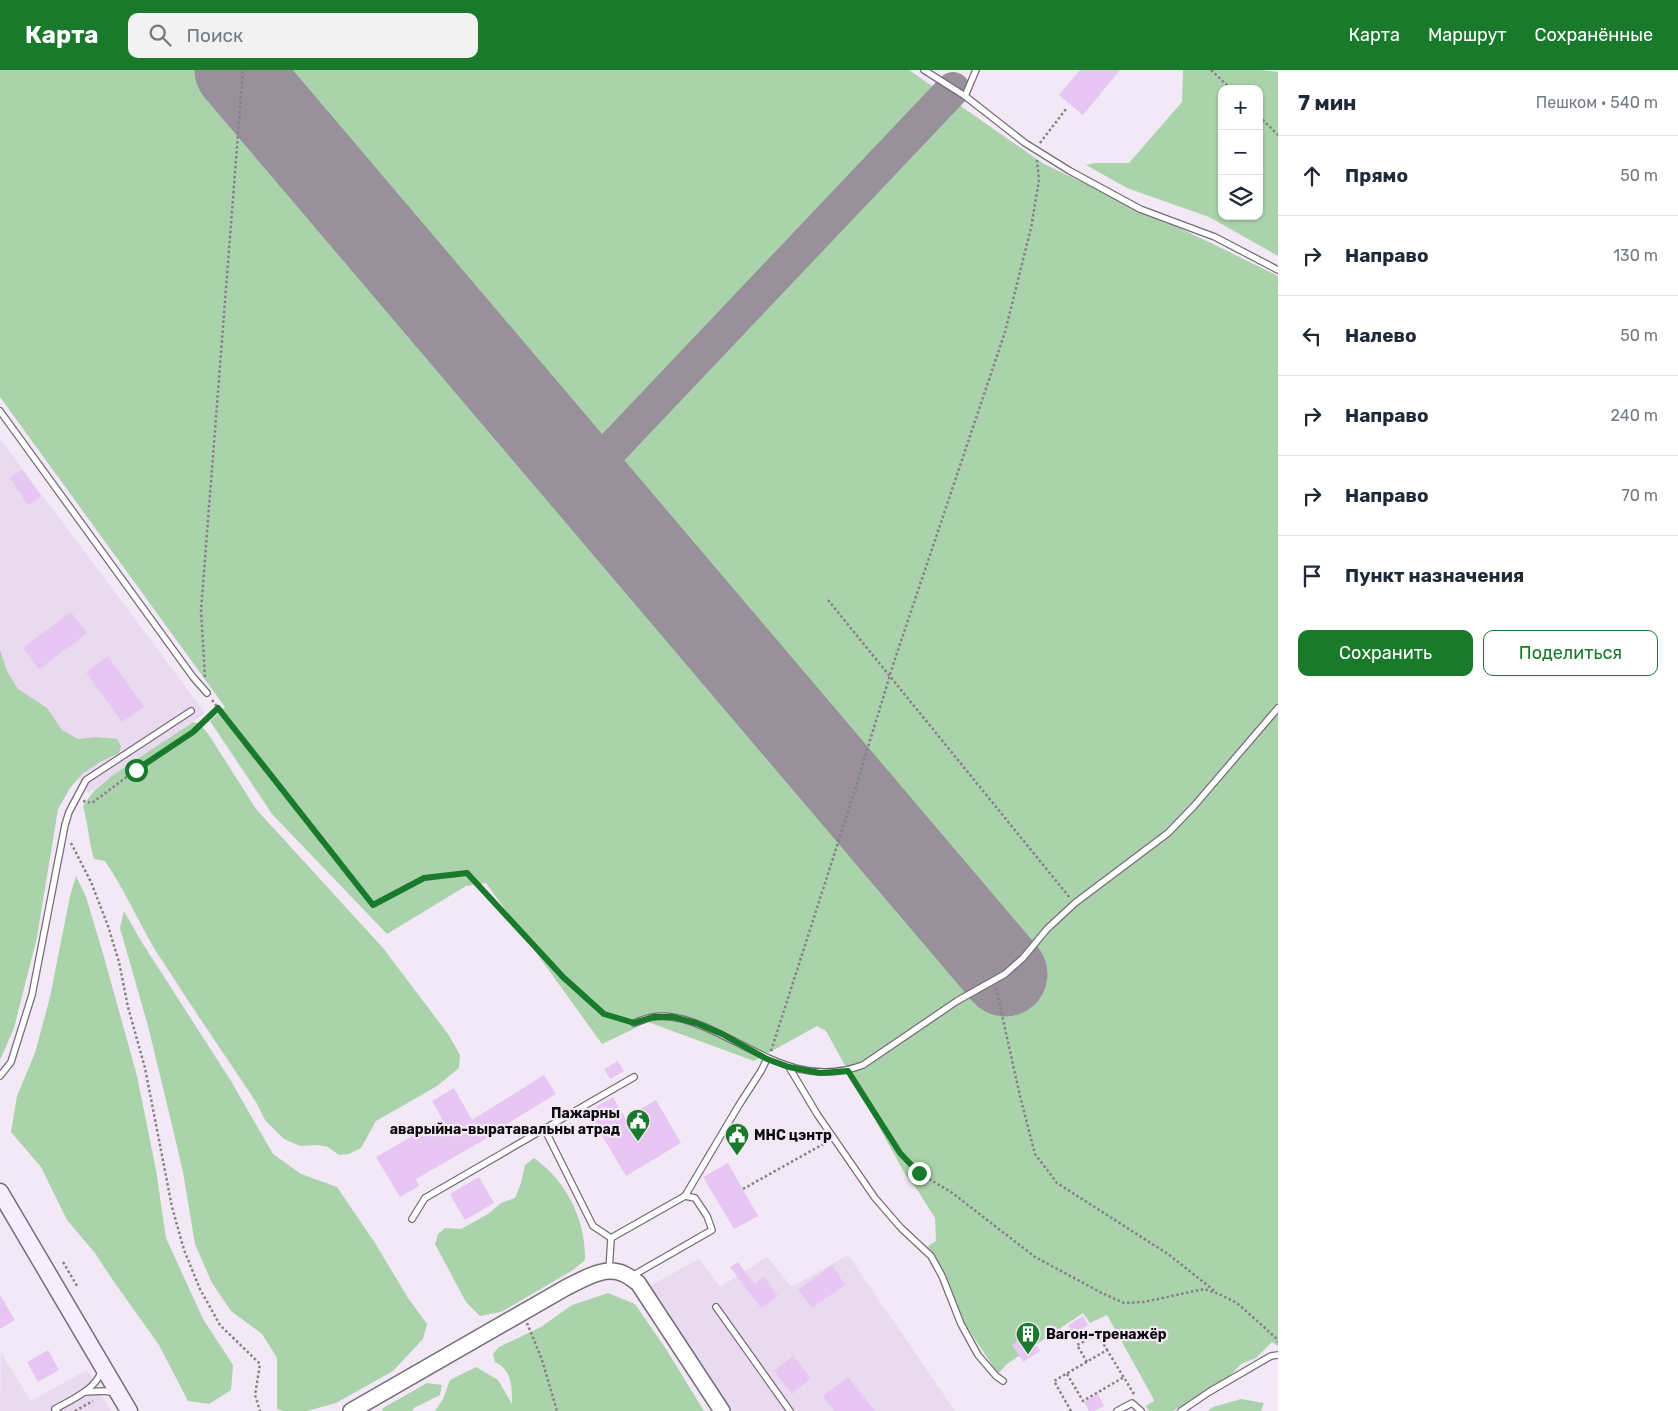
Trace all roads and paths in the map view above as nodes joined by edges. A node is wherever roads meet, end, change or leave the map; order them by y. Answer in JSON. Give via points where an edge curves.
{"nodes":[{"id":1,"x":243,"y":70,"type":"edge"},
{"id":2,"x":924,"y":70,"type":"edge"},
{"id":3,"x":976,"y":70,"type":"edge"},
{"id":4,"x":1211,"y":70,"type":"edge"},
{"id":5,"x":1227,"y":85,"type":"edge"},
{"id":6,"x":965,"y":96,"type":"junction"},
{"id":7,"x":1066,"y":109,"type":"dead end"},
{"id":8,"x":1263,"y":120,"type":"edge"},
{"id":9,"x":1278,"y":135,"type":"edge"},
{"id":10,"x":1036,"y":149,"type":"junction"},
{"id":11,"x":1278,"y":270,"type":"edge"},
{"id":12,"x":0,"y":411,"type":"edge"},
{"id":13,"x":828,"y":600,"type":"dead end"},
{"id":14,"x":889,"y":677,"type":"junction"},
{"id":15,"x":206,"y":693,"type":"junction"},
{"id":16,"x":218,"y":708,"type":"junction"},
{"id":17,"x":1278,"y":708,"type":"edge"},
{"id":18,"x":191,"y":711,"type":"dead end"},
{"id":19,"x":76,"y":800,"type":"junction"},
{"id":20,"x":65,"y":825,"type":"junction"},
{"id":21,"x":1074,"y":903,"type":"junction"},
{"id":22,"x":994,"y":980,"type":"junction"},
{"id":23,"x":634,"y":1023,"type":"joint"},
{"id":24,"x":767,"y":1059,"type":"junction"},
{"id":25,"x":789,"y":1067,"type":"junction"},
{"id":26,"x":848,"y":1071,"type":"junction"},
{"id":27,"x":0,"y":1076,"type":"edge"},
{"id":28,"x":634,"y":1077,"type":"dead end"},
{"id":29,"x":544,"y":1128,"type":"junction"},
{"id":30,"x":833,"y":1138,"type":"junction"},
{"id":31,"x":743,"y":1189,"type":"dead end"},
{"id":32,"x":0,"y":1192,"type":"edge"},
{"id":33,"x":685,"y":1196,"type":"junction"},
{"id":34,"x":412,"y":1219,"type":"dead end"},
{"id":35,"x":610,"y":1238,"type":"junction"},
{"id":36,"x":63,"y":1262,"type":"dead end"},
{"id":37,"x":609,"y":1271,"type":"junction"},
{"id":38,"x":630,"y":1278,"type":"junction"},
{"id":39,"x":77,"y":1286,"type":"dead end"},
{"id":40,"x":1219,"y":1294,"type":"junction"},
{"id":41,"x":716,"y":1307,"type":"dead end"},
{"id":42,"x":523,"y":1313,"type":"junction"},
{"id":43,"x":1278,"y":1342,"type":"edge"},
{"id":44,"x":1107,"y":1350,"type":"junction"},
{"id":45,"x":1278,"y":1355,"type":"edge"},
{"id":46,"x":1087,"y":1362,"type":"junction"},
{"id":47,"x":102,"y":1364,"type":"junction"},
{"id":48,"x":1067,"y":1374,"type":"junction"},
{"id":49,"x":1124,"y":1377,"type":"junction"},
{"id":50,"x":1003,"y":1382,"type":"dead end"},
{"id":51,"x":83,"y":1392,"type":"junction"},
{"id":52,"x":119,"y":1394,"type":"junction"},
{"id":53,"x":96,"y":1399,"type":"dead end"},
{"id":54,"x":1132,"y":1403,"type":"junction"},
{"id":55,"x":55,"y":1410,"type":"edge"},
{"id":56,"x":75,"y":1411,"type":"edge"},
{"id":57,"x":129,"y":1411,"type":"edge"},
{"id":58,"x":260,"y":1411,"type":"edge"},
{"id":59,"x":352,"y":1411,"type":"edge"},
{"id":60,"x":557,"y":1411,"type":"edge"},
{"id":61,"x":722,"y":1411,"type":"edge"},
{"id":62,"x":790,"y":1411,"type":"edge"},
{"id":63,"x":1071,"y":1411,"type":"edge"},
{"id":64,"x":1118,"y":1411,"type":"edge"},
{"id":65,"x":1141,"y":1411,"type":"edge"},
{"id":66,"x":1181,"y":1411,"type":"edge"}],
"edges":[{"from":1,"to":15,"type":"path","via":[[201,610]]},
{"from":2,"to":6,"type":"lane"},
{"from":3,"to":6,"type":"lane"},
{"from":4,"to":5,"type":"path"},
{"from":6,"to":10,"type":"lane"},
{"from":7,"to":10,"type":"path"},
{"from":8,"to":9,"type":"path"},
{"from":10,"to":11,"type":"lane","via":[[1140,209],[1215,237]]},
{"from":10,"to":14,"type":"path","via":[[1038,190],[1005,332]]},
{"from":12,"to":15,"type":"lane"},
{"from":13,"to":14,"type":"path"},
{"from":14,"to":21,"type":"path"},
{"from":14,"to":24,"type":"path"},
{"from":15,"to":16,"type":"path"},
{"from":16,"to":19,"type":"path","via":[[193,732],[92,804]]},
{"from":16,"to":23,"type":"path","via":[[373,905],[424,878],[467,873],[563,977],[604,1014]]},
{"from":17,"to":21,"type":"lane","via":[[1168,833]]},
{"from":18,"to":19,"type":"lane","via":[[86,780]]},
{"from":19,"to":20,"type":"lane"},
{"from":20,"to":27,"type":"lane","via":[[32,995],[11,1062]]},
{"from":20,"to":58,"type":"path","via":[[91,882],[119,962],[184,1250],[220,1325],[260,1364],[255,1395]]},
{"from":21,"to":22,"type":"lane","via":[[1023,958]]},
{"from":22,"to":26,"type":"lane","via":[[957,1001],[863,1065]]},
{"from":22,"to":40,"type":"path","via":[[1035,1154],[1057,1183],[1168,1254]]},
{"from":23,"to":24,"type":"lane","via":[[653,1017],[673,1017],[696,1023]]},
{"from":24,"to":25,"type":"lane"},
{"from":24,"to":33,"type":"lane"},
{"from":25,"to":26,"type":"lane","via":[[820,1073]]},
{"from":25,"to":30,"type":"lane"},
{"from":26,"to":40,"type":"path","via":[[900,1153],[919,1173],[951,1192],[1035,1257],[1124,1303],[1204,1290]]},
{"from":28,"to":29,"type":"lane"},
{"from":29,"to":34,"type":"lane","via":[[425,1198]]},
{"from":29,"to":35,"type":"lane","via":[[593,1226]]},
{"from":30,"to":31,"type":"path"},
{"from":30,"to":50,"type":"lane","via":[[875,1198],[931,1256],[978,1355]]},
{"from":32,"to":47,"type":"main road"},
{"from":33,"to":35,"type":"lane"},
{"from":33,"to":38,"type":"lane","via":[[695,1198],[712,1230]]},
{"from":35,"to":37,"type":"lane"},
{"from":36,"to":39,"type":"path"},
{"from":37,"to":38,"type":"street","via":[[623,1273]]},
{"from":37,"to":42,"type":"street","via":[[567,1287]]},
{"from":38,"to":61,"type":"street","via":[[638,1283]]},
{"from":40,"to":43,"type":"path","via":[[1236,1303]]},
{"from":41,"to":62,"type":"lane"},
{"from":42,"to":59,"type":"street"},
{"from":42,"to":60,"type":"path","via":[[542,1360]]},
{"from":44,"to":46,"type":"path"},
{"from":44,"to":46,"type":"path","via":[[1098,1334],[1078,1345]]},
{"from":44,"to":49,"type":"path"},
{"from":45,"to":66,"type":"lane","via":[[1271,1356]]},
{"from":46,"to":48,"type":"path"},
{"from":47,"to":51,"type":"lane","via":[[97,1380]]},
{"from":47,"to":52,"type":"main road"},
{"from":48,"to":49,"type":"path","via":[[1083,1400]]},
{"from":48,"to":63,"type":"path","via":[[1054,1381]]},
{"from":49,"to":54,"type":"path","via":[[1134,1394]]},
{"from":51,"to":52,"type":"lane"},
{"from":51,"to":55,"type":"lane"},
{"from":52,"to":57,"type":"main road"},
{"from":53,"to":56,"type":"path"},
{"from":54,"to":64,"type":"lane"},
{"from":54,"to":65,"type":"lane"}]}
